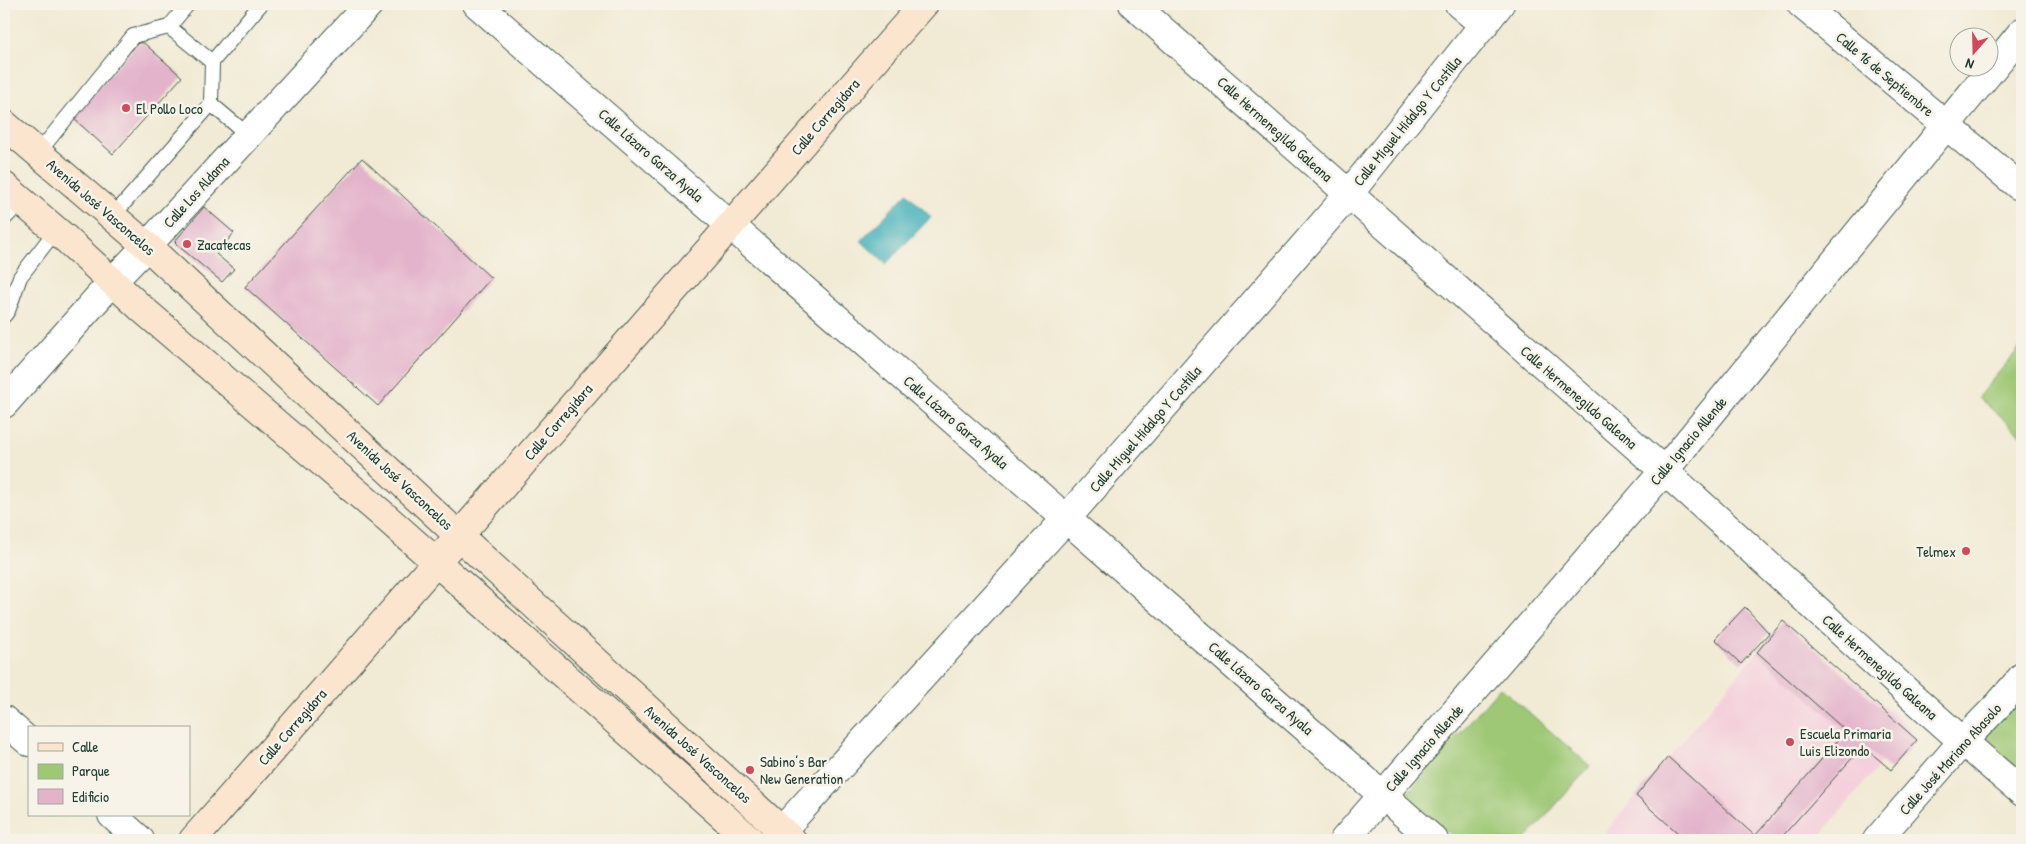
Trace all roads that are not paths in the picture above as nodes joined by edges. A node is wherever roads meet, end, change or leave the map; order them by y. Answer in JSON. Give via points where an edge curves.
{"nodes":[{"id":1,"x":188,"y":4,"type":"edge"},
{"id":2,"x":261,"y":4,"type":"edge"},
{"id":3,"x":369,"y":4,"type":"edge"},
{"id":4,"x":477,"y":4,"type":"edge"},
{"id":5,"x":924,"y":4,"type":"edge"},
{"id":6,"x":1134,"y":4,"type":"edge"},
{"id":7,"x":1459,"y":4,"type":"edge"},
{"id":8,"x":1500,"y":4,"type":"edge"},
{"id":9,"x":1801,"y":4,"type":"edge"},
{"id":10,"x":1484,"y":25,"type":"junction"},
{"id":11,"x":169,"y":27,"type":"junction"},
{"id":12,"x":2022,"y":32,"type":"edge"},
{"id":13,"x":212,"y":62,"type":"junction"},
{"id":14,"x":211,"y":104,"type":"junction"},
{"id":15,"x":4,"y":124,"type":"edge"},
{"id":16,"x":1947,"y":125,"type":"junction"},
{"id":17,"x":248,"y":136,"type":"junction"},
{"id":18,"x":38,"y":153,"type":"junction"},
{"id":19,"x":2019,"y":186,"type":"dead end"},
{"id":20,"x":1348,"y":195,"type":"junction"},
{"id":21,"x":10,"y":202,"type":"edge"},
{"id":22,"x":112,"y":217,"type":"junction"},
{"id":23,"x":730,"y":224,"type":"junction"},
{"id":24,"x":56,"y":230,"type":"junction"},
{"id":25,"x":147,"y":246,"type":"junction"},
{"id":26,"x":112,"y":282,"type":"junction"},
{"id":27,"x":4,"y":316,"type":"edge"},
{"id":28,"x":4,"y":404,"type":"edge"},
{"id":29,"x":1664,"y":471,"type":"junction"},
{"id":30,"x":1066,"y":519,"type":"junction"},
{"id":31,"x":459,"y":535,"type":"junction"},
{"id":32,"x":437,"y":563,"type":"junction"},
{"id":33,"x":2022,"y":677,"type":"edge"},
{"id":34,"x":4,"y":720,"type":"edge"},
{"id":35,"x":28,"y":741,"type":"edge"},
{"id":36,"x":1962,"y":742,"type":"junction"},
{"id":37,"x":2022,"y":792,"type":"edge"},
{"id":38,"x":1383,"y":795,"type":"junction"},
{"id":39,"x":113,"y":816,"type":"edge"},
{"id":40,"x":782,"y":837,"type":"edge"},
{"id":41,"x":140,"y":840,"type":"edge"},
{"id":42,"x":193,"y":840,"type":"edge"},
{"id":43,"x":750,"y":840,"type":"edge"},
{"id":44,"x":1344,"y":840,"type":"edge"},
{"id":45,"x":1434,"y":840,"type":"edge"},
{"id":46,"x":1877,"y":840,"type":"edge"}],
"edges":[{"from":1,"to":11,"type":"lane"},
{"from":2,"to":13,"type":"lane"},
{"from":3,"to":17,"type":"street","name":"Calle Los Aldama"},
{"from":4,"to":23,"type":"street","name":"Calle Lázaro Garza Ayala"},
{"from":5,"to":23,"type":"main road","name":"Calle Corregidora"},
{"from":6,"to":20,"type":"street","name":"Calle Hermenegildo Galeana"},
{"from":7,"to":10,"type":"street"},
{"from":8,"to":10,"type":"street","name":"Calle Miguel Hidalgo Y Costilla"},
{"from":9,"to":16,"type":"street","name":"Calle 16 de Septiembre"},
{"from":10,"to":20,"type":"street","name":"Calle Miguel Hidalgo Y Costilla"},
{"from":11,"to":13,"type":"lane"},
{"from":11,"to":18,"type":"lane","via":[[133,36]]},
{"from":12,"to":16,"type":"street","name":"Calle Ignacio Allende"},
{"from":13,"to":14,"type":"lane"},
{"from":14,"to":17,"type":"lane"},
{"from":14,"to":22,"type":"lane"},
{"from":15,"to":18,"type":"main road","name":"Avenida José Vasconcelos"},
{"from":16,"to":19,"type":"street","name":"Calle 16 de Septiembre"},
{"from":16,"to":29,"type":"street","name":"Calle Ignacio Allende"},
{"from":17,"to":25,"type":"street","name":"Calle Los Aldama"},
{"from":18,"to":22,"type":"main road","name":"Avenida José Vasconcelos"},
{"from":20,"to":29,"type":"street","name":"Calle Hermenegildo Galeana"},
{"from":20,"to":30,"type":"street","name":"Calle Miguel Hidalgo Y Costilla"},
{"from":21,"to":24,"type":"main road","name":"Avenida José Vasconcelos"},
{"from":22,"to":25,"type":"main road","name":"Avenida José Vasconcelos"},
{"from":23,"to":30,"type":"street","name":"Calle Lázaro Garza Ayala"},
{"from":23,"to":31,"type":"main road","name":"Calle Corregidora"},
{"from":24,"to":26,"type":"main road","name":"Avenida José Vasconcelos"},
{"from":24,"to":27,"type":"lane","via":[[20,278]]},
{"from":25,"to":26,"type":"street","name":"Calle Los Aldama"},
{"from":25,"to":31,"type":"main road","name":"Avenida José Vasconcelos"},
{"from":26,"to":28,"type":"street","name":"Calle Los Aldama"},
{"from":26,"to":32,"type":"main road","name":"Avenida José Vasconcelos"},
{"from":29,"to":36,"type":"street","name":"Calle Hermenegildo Galeana"},
{"from":29,"to":38,"type":"street","name":"Calle Ignacio Allende"},
{"from":30,"to":38,"type":"street","name":"Calle Lázaro Garza Ayala"},
{"from":30,"to":40,"type":"street","name":"Calle Miguel Hidalgo Y Costilla"},
{"from":31,"to":32,"type":"main road","name":"Calle Corregidora"},
{"from":31,"to":40,"type":"main road","name":"Avenida José Vasconcelos"},
{"from":32,"to":42,"type":"main road","name":"Calle Corregidora"},
{"from":32,"to":43,"type":"main road","name":"Avenida José Vasconcelos"},
{"from":33,"to":36,"type":"street","name":"Calle José Mariano Abasolo"},
{"from":34,"to":35,"type":"street"},
{"from":36,"to":37,"type":"street","name":"Calle Hermenegildo Galeana"},
{"from":36,"to":46,"type":"street","name":"Calle José Mariano Abasolo"},
{"from":38,"to":44,"type":"street","name":"Calle Ignacio Allende"},
{"from":38,"to":45,"type":"street","name":"Calle Lázaro Garza Ayala"},
{"from":39,"to":41,"type":"street"}]}
